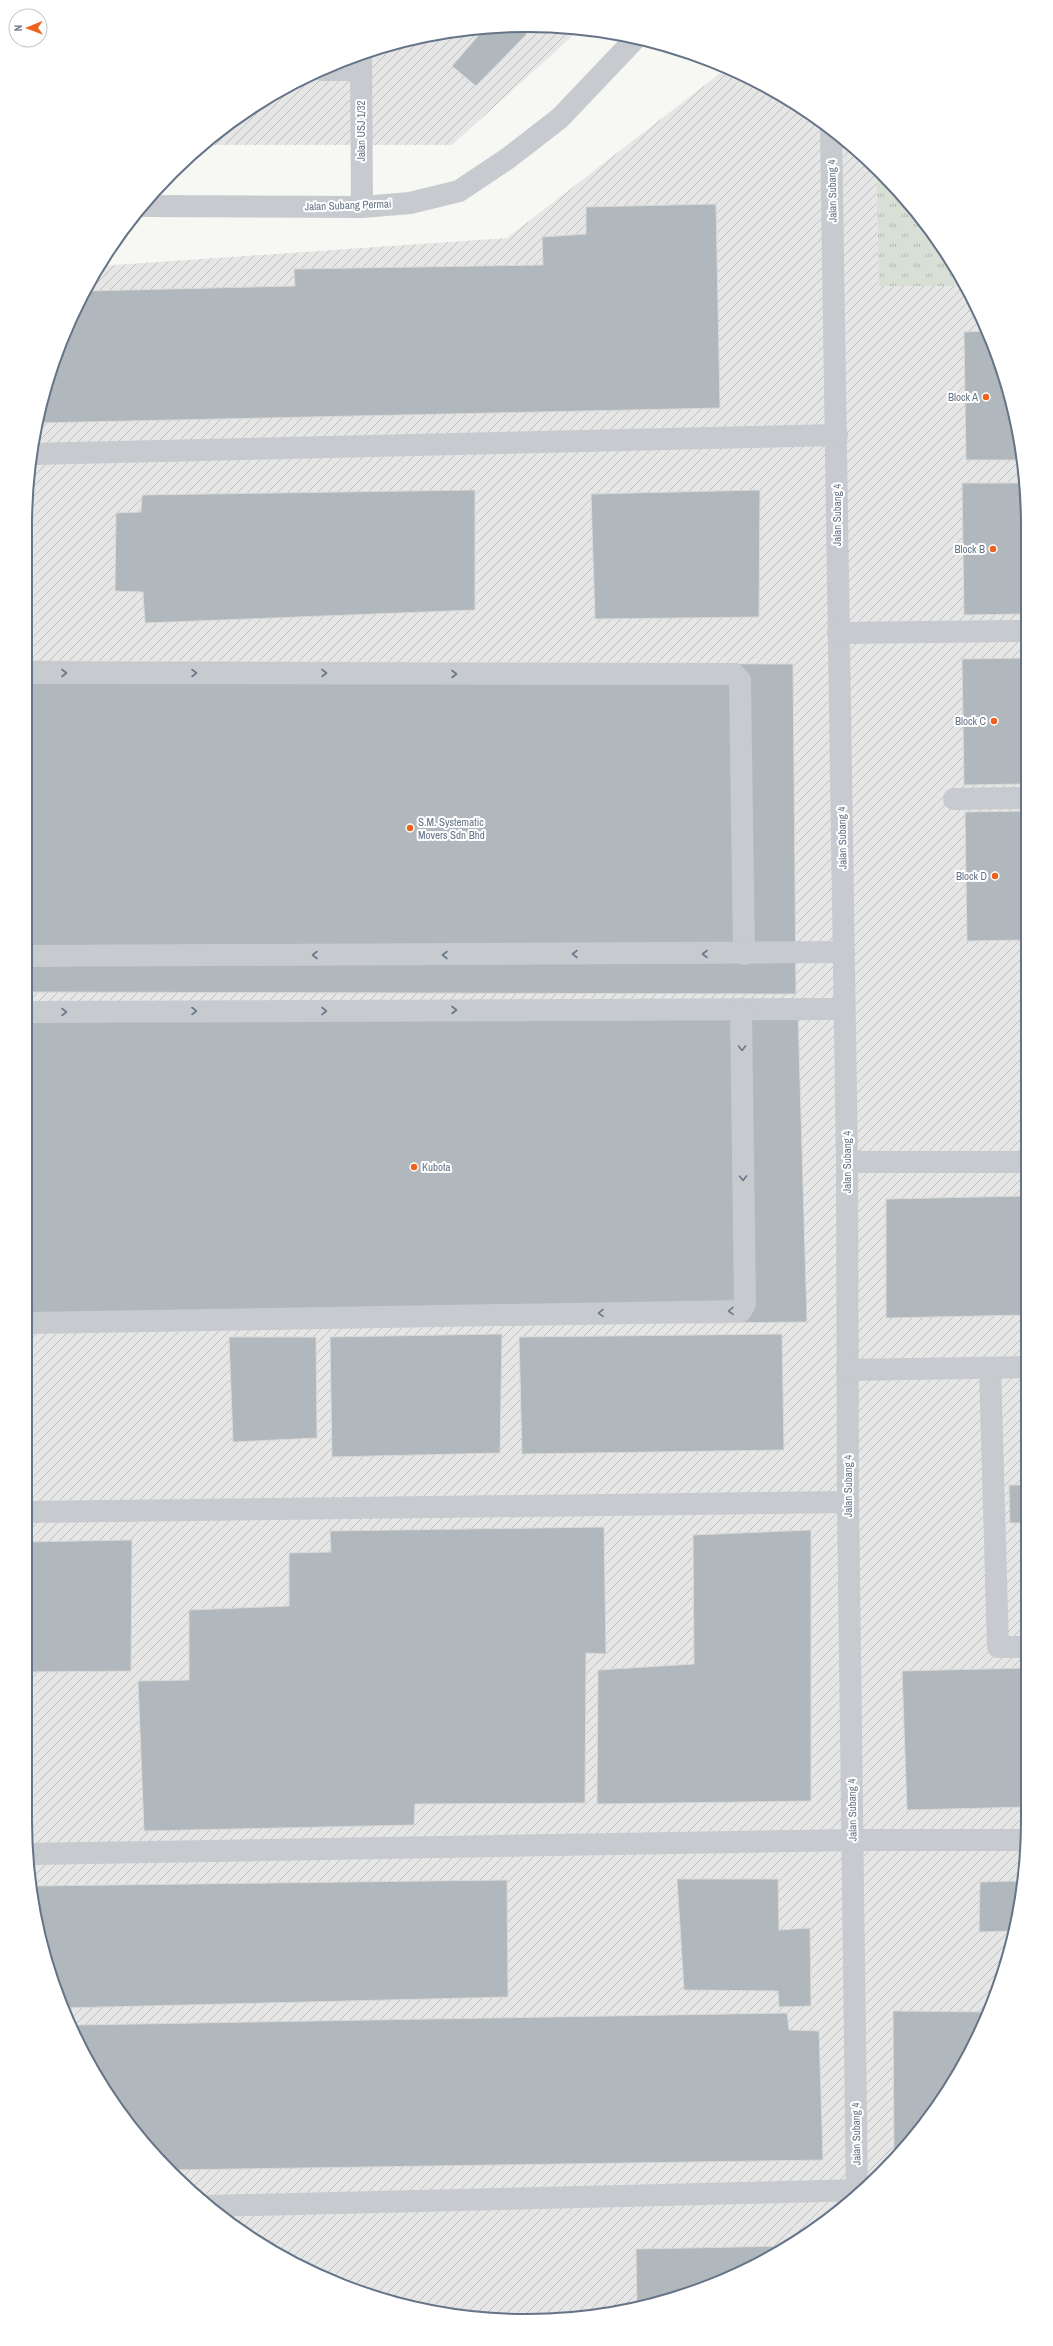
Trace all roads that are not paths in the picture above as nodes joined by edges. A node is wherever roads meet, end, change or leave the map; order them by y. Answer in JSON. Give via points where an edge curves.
{"nodes":[{"id":1,"x":631,"y":44,"type":"edge"},
{"id":2,"x":361,"y":62,"type":"edge"},
{"id":3,"x":831,"y":137,"type":"edge"},
{"id":4,"x":150,"y":206,"type":"edge"},
{"id":5,"x":362,"y":207,"type":"junction"},
{"id":6,"x":837,"y":435,"type":"junction"},
{"id":7,"x":38,"y":454,"type":"edge"},
{"id":8,"x":1021,"y":631,"type":"edge"},
{"id":9,"x":838,"y":633,"type":"junction"},
{"id":10,"x":32,"y":673,"type":"edge"},
{"id":11,"x":1021,"y":798,"type":"edge"},
{"id":12,"x":954,"y":799,"type":"dead end"},
{"id":13,"x":844,"y":952,"type":"junction"},
{"id":14,"x":744,"y":954,"type":"junction"},
{"id":15,"x":32,"y":956,"type":"edge"},
{"id":16,"x":741,"y":1009,"type":"junction"},
{"id":17,"x":844,"y":1009,"type":"junction"},
{"id":18,"x":32,"y":1012,"type":"edge"},
{"id":19,"x":848,"y":1162,"type":"junction"},
{"id":20,"x":1021,"y":1162,"type":"edge"},
{"id":21,"x":32,"y":1322,"type":"edge"},
{"id":22,"x":1021,"y":1367,"type":"edge"},
{"id":23,"x":990,"y":1368,"type":"junction"},
{"id":24,"x":847,"y":1370,"type":"junction"},
{"id":25,"x":848,"y":1502,"type":"junction"},
{"id":26,"x":32,"y":1512,"type":"edge"},
{"id":27,"x":1021,"y":1647,"type":"edge"},
{"id":28,"x":853,"y":1840,"type":"junction"},
{"id":29,"x":1020,"y":1840,"type":"edge"},
{"id":30,"x":33,"y":1854,"type":"edge"},
{"id":31,"x":859,"y":2185,"type":"edge"},
{"id":32,"x":852,"y":2192,"type":"edge"},
{"id":33,"x":218,"y":2206,"type":"edge"}],
"edges":[{"from":1,"to":5,"type":"street","name":"Jalan Subang Permai","via":[[560,118],[507,159],[459,191],[410,203]]},
{"from":2,"to":5,"type":"street","name":"Jalan USJ 1/32"},
{"from":3,"to":6,"type":"street","name":"Jalan Subang 4"},
{"from":4,"to":5,"type":"street","name":"Jalan Subang Permai"},
{"from":6,"to":7,"type":"street"},
{"from":6,"to":9,"type":"street","name":"Jalan Subang 4"},
{"from":8,"to":9,"type":"street"},
{"from":9,"to":13,"type":"street","name":"Jalan Subang 4"},
{"from":10,"to":14,"type":"street","one_way":true,"via":[[734,674],[740,680]]},
{"from":11,"to":12,"type":"street"},
{"from":13,"to":14,"type":"street"},
{"from":13,"to":17,"type":"street","name":"Jalan Subang 4"},
{"from":14,"to":15,"type":"street","one_way":true},
{"from":16,"to":17,"type":"street"},
{"from":18,"to":16,"type":"street","one_way":true},
{"from":16,"to":21,"type":"street","one_way":true,"via":[[745,1304],[741,1311]]},
{"from":17,"to":19,"type":"street","name":"Jalan Subang 4"},
{"from":19,"to":20,"type":"street"},
{"from":19,"to":24,"type":"street","name":"Jalan Subang 4"},
{"from":22,"to":23,"type":"street"},
{"from":23,"to":24,"type":"street"},
{"from":23,"to":27,"type":"street","via":[[998,1647]]},
{"from":24,"to":25,"type":"street","name":"Jalan Subang 4"},
{"from":25,"to":26,"type":"street"},
{"from":25,"to":28,"type":"street","name":"Jalan Subang 4"},
{"from":28,"to":29,"type":"street"},
{"from":28,"to":30,"type":"street"},
{"from":28,"to":31,"type":"street","name":"Jalan Subang 4"},
{"from":32,"to":33,"type":"street"}]}
